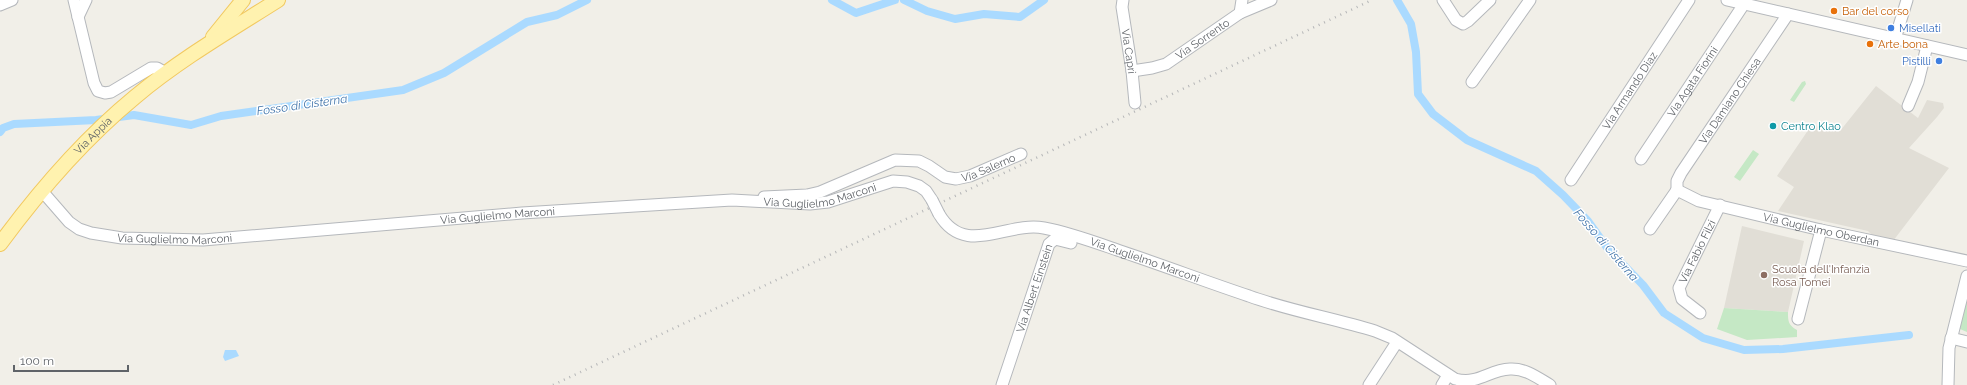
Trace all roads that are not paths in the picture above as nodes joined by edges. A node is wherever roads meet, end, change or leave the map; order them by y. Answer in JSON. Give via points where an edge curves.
{"nodes":[{"id":1,"x":12,"y":0,"type":"edge"},
{"id":2,"x":74,"y":0,"type":"edge"},
{"id":3,"x":86,"y":0,"type":"edge"},
{"id":4,"x":243,"y":0,"type":"edge"},
{"id":5,"x":278,"y":0,"type":"edge"},
{"id":6,"x":1123,"y":0,"type":"edge"},
{"id":7,"x":1242,"y":0,"type":"edge"},
{"id":8,"x":1271,"y":0,"type":"edge"},
{"id":9,"x":1443,"y":0,"type":"edge"},
{"id":10,"x":1490,"y":0,"type":"edge"},
{"id":11,"x":1530,"y":0,"type":"edge"},
{"id":12,"x":1689,"y":0,"type":"edge"},
{"id":13,"x":1727,"y":0,"type":"edge"},
{"id":14,"x":1907,"y":0,"type":"edge"},
{"id":15,"x":1744,"y":4,"type":"junction"},
{"id":16,"x":0,"y":5,"type":"edge"},
{"id":17,"x":1240,"y":13,"type":"junction"},
{"id":18,"x":1788,"y":14,"type":"junction"},
{"id":19,"x":78,"y":17,"type":"junction"},
{"id":20,"x":1895,"y":39,"type":"junction"},
{"id":21,"x":1927,"y":46,"type":"junction"},
{"id":22,"x":205,"y":47,"type":"junction"},
{"id":23,"x":1967,"y":55,"type":"edge"},
{"id":24,"x":1132,"y":71,"type":"junction"},
{"id":25,"x":166,"y":73,"type":"junction"},
{"id":26,"x":1472,"y":82,"type":"dead end"},
{"id":27,"x":1135,"y":103,"type":"dead end"},
{"id":28,"x":1908,"y":106,"type":"dead end"},
{"id":29,"x":1021,"y":154,"type":"dead end"},
{"id":30,"x":1641,"y":159,"type":"dead end"},
{"id":31,"x":1571,"y":180,"type":"dead end"},
{"id":32,"x":1677,"y":190,"type":"junction"},
{"id":33,"x":42,"y":191,"type":"junction"},
{"id":34,"x":753,"y":201,"type":"junction"},
{"id":35,"x":1720,"y":206,"type":"junction"},
{"id":36,"x":1650,"y":229,"type":"dead end"},
{"id":37,"x":1821,"y":230,"type":"junction"},
{"id":38,"x":0,"y":244,"type":"edge"},
{"id":39,"x":1101,"y":244,"type":"junction"},
{"id":40,"x":1967,"y":261,"type":"edge"},
{"id":41,"x":1966,"y":283,"type":"edge"},
{"id":42,"x":1700,"y":313,"type":"dead end"},
{"id":43,"x":1798,"y":319,"type":"dead end"},
{"id":44,"x":1952,"y":338,"type":"junction"},
{"id":45,"x":1396,"y":342,"type":"junction"},
{"id":46,"x":1967,"y":342,"type":"edge"},
{"id":47,"x":1448,"y":375,"type":"junction"},
{"id":48,"x":1002,"y":385,"type":"edge"},
{"id":49,"x":1369,"y":385,"type":"edge"},
{"id":50,"x":1442,"y":385,"type":"edge"},
{"id":51,"x":1550,"y":385,"type":"edge"},
{"id":52,"x":1948,"y":385,"type":"edge"}],
"edges":[{"from":1,"to":16,"type":"street"},
{"from":2,"to":19,"type":"street"},
{"from":3,"to":19,"type":"street"},
{"from":4,"to":22,"type":"main road"},
{"from":5,"to":22,"type":"main road","name":"Via Appia"},
{"from":6,"to":24,"type":"street","name":"Via Capri"},
{"from":7,"to":17,"type":"street"},
{"from":8,"to":17,"type":"street","name":"Via Sorrento"},
{"from":9,"to":10,"type":"street","via":[[1456,20],[1463,24]]},
{"from":11,"to":26,"type":"street"},
{"from":12,"to":31,"type":"street","name":"Via Armando Diaz"},
{"from":13,"to":15,"type":"street"},
{"from":14,"to":20,"type":"street"},
{"from":15,"to":18,"type":"street"},
{"from":15,"to":30,"type":"street","name":"Via Agata Fiorini"},
{"from":17,"to":24,"type":"street","name":"Via Sorrento","via":[[1166,64]]},
{"from":18,"to":20,"type":"street"},
{"from":18,"to":32,"type":"street","name":"Via Damiano Chiesa","via":[[1682,173],[1677,181]]},
{"from":19,"to":25,"type":"street","via":[[94,83],[100,92],[108,93],[151,68],[159,68]]},
{"from":20,"to":21,"type":"street"},
{"from":21,"to":23,"type":"street"},
{"from":21,"to":28,"type":"street","via":[[1918,82]]},
{"from":22,"to":25,"type":"main road","name":"Via Appia"},
{"from":24,"to":27,"type":"street","name":"Via Capri"},
{"from":25,"to":33,"type":"main road","name":"Via Appia","via":[[106,123]]},
{"from":29,"to":34,"type":"street","name":"Via Salerno","via":[[959,179],[948,178],[915,160],[895,160],[820,192],[769,196]]},
{"from":32,"to":35,"type":"street","name":"Via Guglielmo Oberdan","via":[[1692,198]]},
{"from":32,"to":36,"type":"street","name":"Via Damiano Chiesa"},
{"from":33,"to":34,"type":"street","name":"Via Guglielmo Marconi","via":[[69,222],[91,233],[122,238],[196,240],[522,213],[732,200]]},
{"from":33,"to":38,"type":"main road","name":"Via Appia"},
{"from":34,"to":39,"type":"street","name":"Via Guglielmo Marconi","bridge":true,"via":[[815,204],[898,180],[919,186],[926,191],[949,228],[965,236],[978,237],[1013,228],[1033,227]]},
{"from":35,"to":37,"type":"street","name":"Via Guglielmo Oberdan"},
{"from":35,"to":42,"type":"street","name":"Via Fabio Filzi","via":[[1679,288],[1682,298]]},
{"from":37,"to":40,"type":"street","name":"Via Guglielmo Oberdan"},
{"from":37,"to":43,"type":"street"},
{"from":39,"to":45,"type":"street","name":"Via Guglielmo Marconi","via":[[1261,300],[1375,331]]},
{"from":39,"to":48,"type":"street","name":"Via Albert Einstein","via":[[1084,246],[1057,239],[1050,242]]},
{"from":41,"to":44,"type":"street"},
{"from":44,"to":46,"type":"street"},
{"from":44,"to":52,"type":"street","via":[[1948,359]]},
{"from":45,"to":47,"type":"street","name":"Via Guglielmo Marconi"},
{"from":45,"to":49,"type":"street"},
{"from":47,"to":50,"type":"street"},
{"from":47,"to":51,"type":"street","name":"Via Guglielmo Marconi","via":[[1462,383],[1472,384],[1503,370],[1518,369],[1529,372]]}]}
